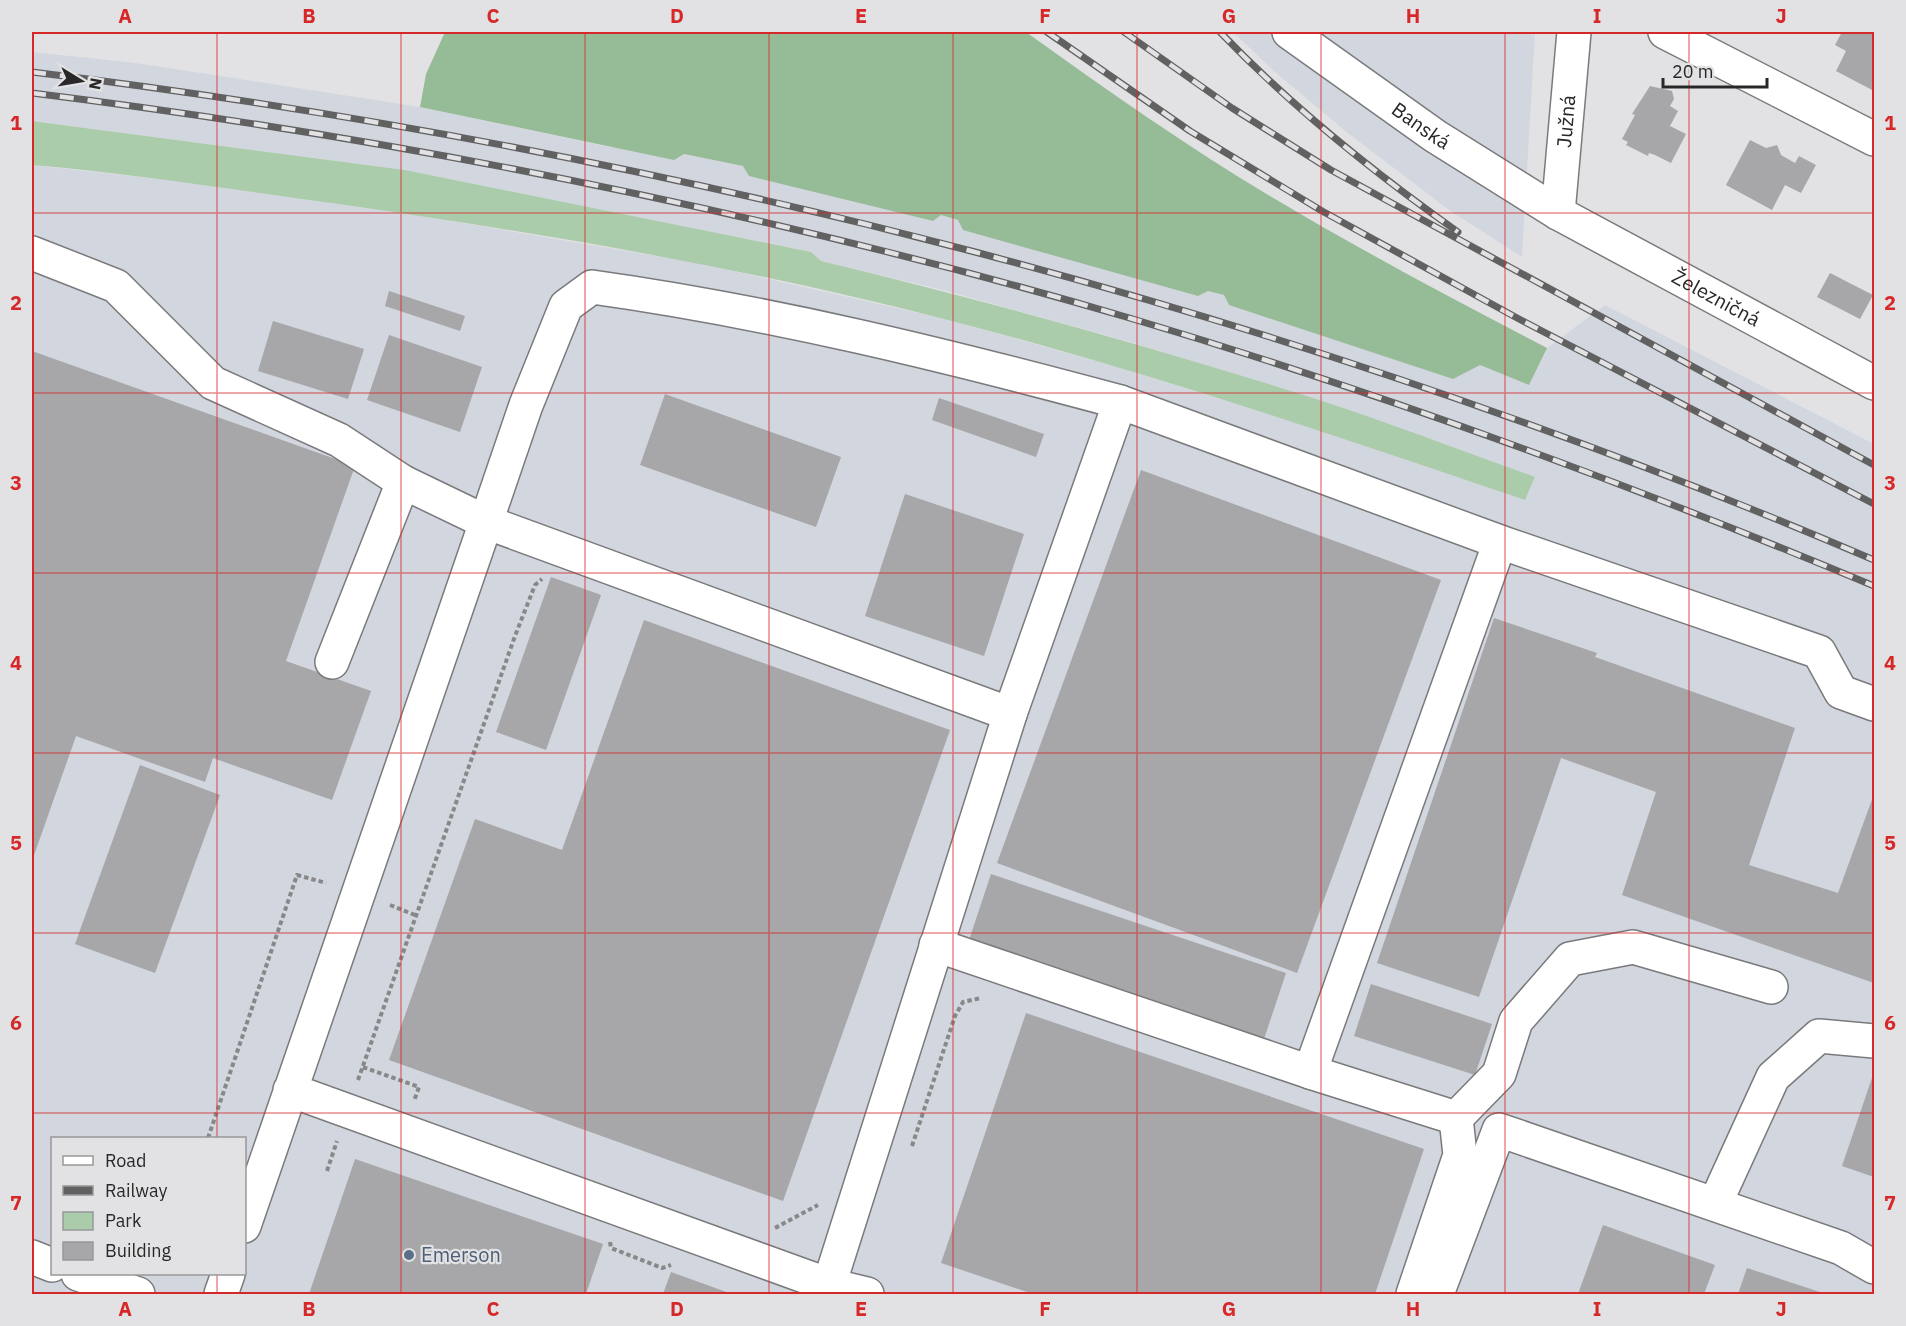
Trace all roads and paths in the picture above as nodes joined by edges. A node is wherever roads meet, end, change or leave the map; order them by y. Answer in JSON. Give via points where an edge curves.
{"nodes":[{"id":1,"x":1289,"y":32,"type":"edge"},
{"id":2,"x":1574,"y":32,"type":"edge"},
{"id":3,"x":1665,"y":32,"type":"edge"},
{"id":4,"x":1319,"y":42,"type":"edge"},
{"id":5,"x":1875,"y":139,"type":"edge"},
{"id":6,"x":1558,"y":213,"type":"junction"},
{"id":7,"x":32,"y":253,"type":"edge"},
{"id":8,"x":1875,"y":383,"type":"edge"},
{"id":9,"x":1120,"y":402,"type":"junction"},
{"id":10,"x":403,"y":482,"type":"junction"},
{"id":11,"x":486,"y":522,"type":"junction"},
{"id":12,"x":1500,"y":542,"type":"junction"},
{"id":13,"x":551,"y":572,"type":"dead end"},
{"id":14,"x":332,"y":662,"type":"dead end"},
{"id":15,"x":1875,"y":704,"type":"edge"},
{"id":16,"x":1010,"y":714,"type":"junction"},
{"id":17,"x":358,"y":892,"type":"junction"},
{"id":18,"x":415,"y":915,"type":"junction"},
{"id":19,"x":936,"y":945,"type":"junction"},
{"id":20,"x":1771,"y":987,"type":"dead end"},
{"id":21,"x":984,"y":998,"type":"dead end"},
{"id":22,"x":1875,"y":1041,"type":"edge"},
{"id":23,"x":363,"y":1066,"type":"junction"},
{"id":24,"x":1310,"y":1072,"type":"junction"},
{"id":25,"x":290,"y":1090,"type":"junction"},
{"id":26,"x":348,"y":1111,"type":"junction"},
{"id":27,"x":1456,"y":1118,"type":"junction"},
{"id":28,"x":402,"y":1130,"type":"junction"},
{"id":29,"x":208,"y":1137,"type":"edge"},
{"id":30,"x":909,"y":1154,"type":"dead end"},
{"id":31,"x":327,"y":1171,"type":"dead end"},
{"id":32,"x":859,"y":1188,"type":"junction"},
{"id":33,"x":1715,"y":1204,"type":"junction"},
{"id":34,"x":246,"y":1220,"type":"edge"},
{"id":35,"x":609,"y":1239,"type":"dead end"},
{"id":36,"x":736,"y":1251,"type":"junction"},
{"id":37,"x":32,"y":1257,"type":"edge"},
{"id":38,"x":678,"y":1262,"type":"dead end"},
{"id":39,"x":51,"y":1265,"type":"edge"},
{"id":40,"x":1875,"y":1267,"type":"edge"},
{"id":41,"x":81,"y":1275,"type":"edge"},
{"id":42,"x":228,"y":1275,"type":"edge"},
{"id":43,"x":829,"y":1285,"type":"junction"},
{"id":44,"x":138,"y":1294,"type":"edge"},
{"id":45,"x":221,"y":1294,"type":"edge"},
{"id":46,"x":867,"y":1294,"type":"edge"},
{"id":47,"x":1413,"y":1294,"type":"edge"},
{"id":48,"x":1437,"y":1294,"type":"edge"}],
"edges":[{"from":1,"to":4,"type":"street","name":"Banská"},
{"from":2,"to":6,"type":"street","name":"Južná"},
{"from":3,"to":5,"type":"street"},
{"from":4,"to":6,"type":"street","name":"Banská","via":[[1435,136]]},
{"from":6,"to":8,"type":"street","name":"Železničná"},
{"from":7,"to":10,"type":"street","via":[[116,286],[213,383],[339,440]]},
{"from":9,"to":11,"type":"street","via":[[864,336],[692,301],[592,287],[566,306],[526,405]]},
{"from":9,"to":12,"type":"street"},
{"from":9,"to":16,"type":"street"},
{"from":10,"to":11,"type":"street"},
{"from":10,"to":14,"type":"street"},
{"from":11,"to":16,"type":"street"},
{"from":11,"to":17,"type":"street"},
{"from":12,"to":15,"type":"street","via":[[1819,652],[1841,692]]},
{"from":12,"to":24,"type":"street"},
{"from":13,"to":18,"type":"path","via":[[535,585]]},
{"from":16,"to":19,"type":"street"},
{"from":17,"to":18,"type":"path"},
{"from":17,"to":25,"type":"street"},
{"from":17,"to":29,"type":"path","via":[[297,875]]},
{"from":18,"to":23,"type":"path"},
{"from":19,"to":24,"type":"street"},
{"from":19,"to":32,"type":"street"},
{"from":20,"to":27,"type":"street","via":[[1633,947],[1570,959],[1516,1022],[1499,1074]]},
{"from":21,"to":30,"type":"path","via":[[963,1002],[955,1016]]},
{"from":22,"to":33,"type":"street","via":[[1819,1036],[1773,1077]]},
{"from":23,"to":26,"type":"path"},
{"from":23,"to":28,"type":"path","via":[[419,1087]]},
{"from":24,"to":27,"type":"street"},
{"from":25,"to":26,"type":"street"},
{"from":25,"to":34,"type":"street"},
{"from":26,"to":28,"type":"street"},
{"from":26,"to":31,"type":"path"},
{"from":27,"to":47,"type":"street","via":[[1460,1155]]},
{"from":28,"to":36,"type":"street"},
{"from":32,"to":36,"type":"path","via":[[803,1212]]},
{"from":32,"to":43,"type":"street"},
{"from":33,"to":40,"type":"street","via":[[1840,1248]]},
{"from":33,"to":48,"type":"street","via":[[1499,1130]]},
{"from":35,"to":38,"type":"path","via":[[611,1248],[662,1268]]},
{"from":36,"to":43,"type":"street"},
{"from":37,"to":39,"type":"street"},
{"from":41,"to":44,"type":"street"},
{"from":42,"to":45,"type":"street"},
{"from":43,"to":46,"type":"street"}]}
